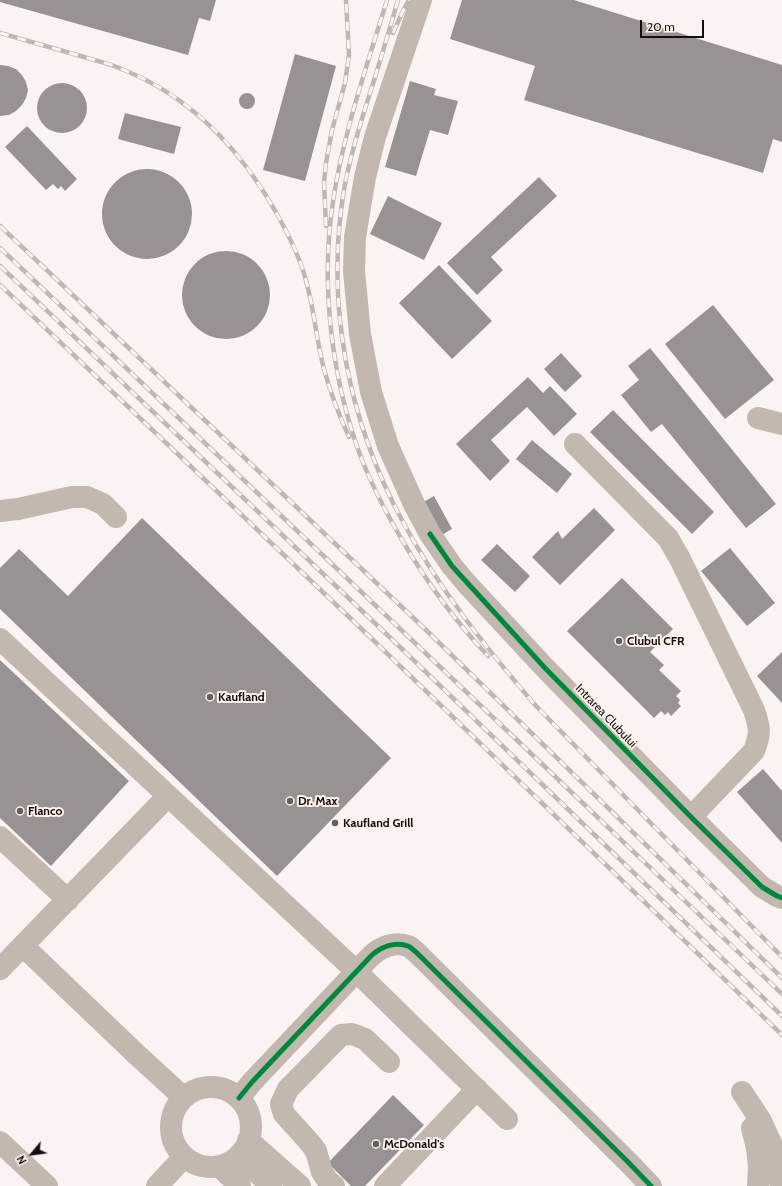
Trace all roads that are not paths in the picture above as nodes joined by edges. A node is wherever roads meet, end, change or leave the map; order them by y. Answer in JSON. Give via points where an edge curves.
{"nodes":[{"id":1,"x":421,"y":0,"type":"edge"},
{"id":2,"x":758,"y":418,"type":"dead end"},
{"id":3,"x":782,"y":424,"type":"edge"},
{"id":4,"x":575,"y":444,"type":"dead end"},
{"id":5,"x":0,"y":511,"type":"edge"},
{"id":6,"x":116,"y":517,"type":"dead end"},
{"id":7,"x":0,"y":639,"type":"edge"},
{"id":8,"x":168,"y":796,"type":"junction"},
{"id":9,"x":691,"y":817,"type":"junction"},
{"id":10,"x":0,"y":837,"type":"edge"},
{"id":11,"x":782,"y":898,"type":"edge"},
{"id":12,"x":68,"y":900,"type":"junction"},
{"id":13,"x":23,"y":946,"type":"junction"},
{"id":14,"x":0,"y":970,"type":"edge"},
{"id":15,"x":357,"y":972,"type":"junction"},
{"id":16,"x":389,"y":1062,"type":"dead end"},
{"id":17,"x":477,"y":1090,"type":"junction"},
{"id":18,"x":183,"y":1097,"type":"junction"},
{"id":19,"x":239,"y":1098,"type":"junction"},
{"id":20,"x":507,"y":1119,"type":"dead end"},
{"id":21,"x":0,"y":1142,"type":"edge"},
{"id":22,"x":244,"y":1147,"type":"junction"},
{"id":23,"x":184,"y":1157,"type":"junction"},
{"id":24,"x":219,"y":1166,"type":"junction"},
{"id":25,"x":650,"y":1183,"type":"edge"},
{"id":26,"x":46,"y":1186,"type":"edge"},
{"id":27,"x":157,"y":1186,"type":"edge"},
{"id":28,"x":240,"y":1186,"type":"edge"},
{"id":29,"x":271,"y":1186,"type":"edge"},
{"id":30,"x":300,"y":1186,"type":"edge"},
{"id":31,"x":334,"y":1186,"type":"edge"},
{"id":32,"x":385,"y":1186,"type":"edge"},
{"id":33,"x":758,"y":1186,"type":"edge"},
{"id":34,"x":781,"y":1186,"type":"edge"}],
"edges":[{"from":1,"to":9,"type":"street","name":"Intrarea Clubului","via":[[375,137],[359,206],[355,237],[354,271],[360,334],[371,392],[388,446],[414,504],[430,534],[452,566],[545,668]]},
{"from":2,"to":3,"type":"street"},
{"from":4,"to":9,"type":"street","via":[[668,538],[758,723],[759,737],[754,751]]},
{"from":5,"to":6,"type":"street","via":[[72,497],[87,497],[103,504]]},
{"from":7,"to":8,"type":"street"},
{"from":8,"to":12,"type":"street"},
{"from":8,"to":15,"type":"street"},
{"from":9,"to":11,"type":"street","name":"Intrarea Clubului","via":[[762,887]]},
{"from":10,"to":12,"type":"street"},
{"from":12,"to":13,"type":"street"},
{"from":13,"to":14,"type":"street"},
{"from":13,"to":18,"type":"street"},
{"from":15,"to":17,"type":"street"},
{"from":15,"to":19,"type":"street"},
{"from":15,"to":25,"type":"street","via":[[378,950],[393,945],[408,946]]},
{"from":16,"to":31,"type":"street","via":[[364,1039],[352,1034],[341,1035],[288,1089],[281,1104],[284,1114],[316,1151],[322,1172]]},
{"from":17,"to":20,"type":"street"},
{"from":17,"to":32,"type":"street"},
{"from":18,"to":19,"type":"street","via":[[191,1091],[212,1086],[224,1089]]},
{"from":18,"to":23,"type":"street","via":[[174,1110],[171,1134]]},
{"from":19,"to":22,"type":"street","via":[[245,1105],[250,1122],[250,1131]]},
{"from":21,"to":26,"type":"street"},
{"from":22,"to":24,"type":"street","via":[[232,1160]]},
{"from":22,"to":29,"type":"street"},
{"from":22,"to":30,"type":"street"},
{"from":23,"to":24,"type":"street","via":[[198,1165]]},
{"from":23,"to":27,"type":"street"},
{"from":24,"to":28,"type":"street"},
{"from":33,"to":34,"type":"street","via":[[757,1148],[742,1092],[762,1121],[771,1143]]}]}
